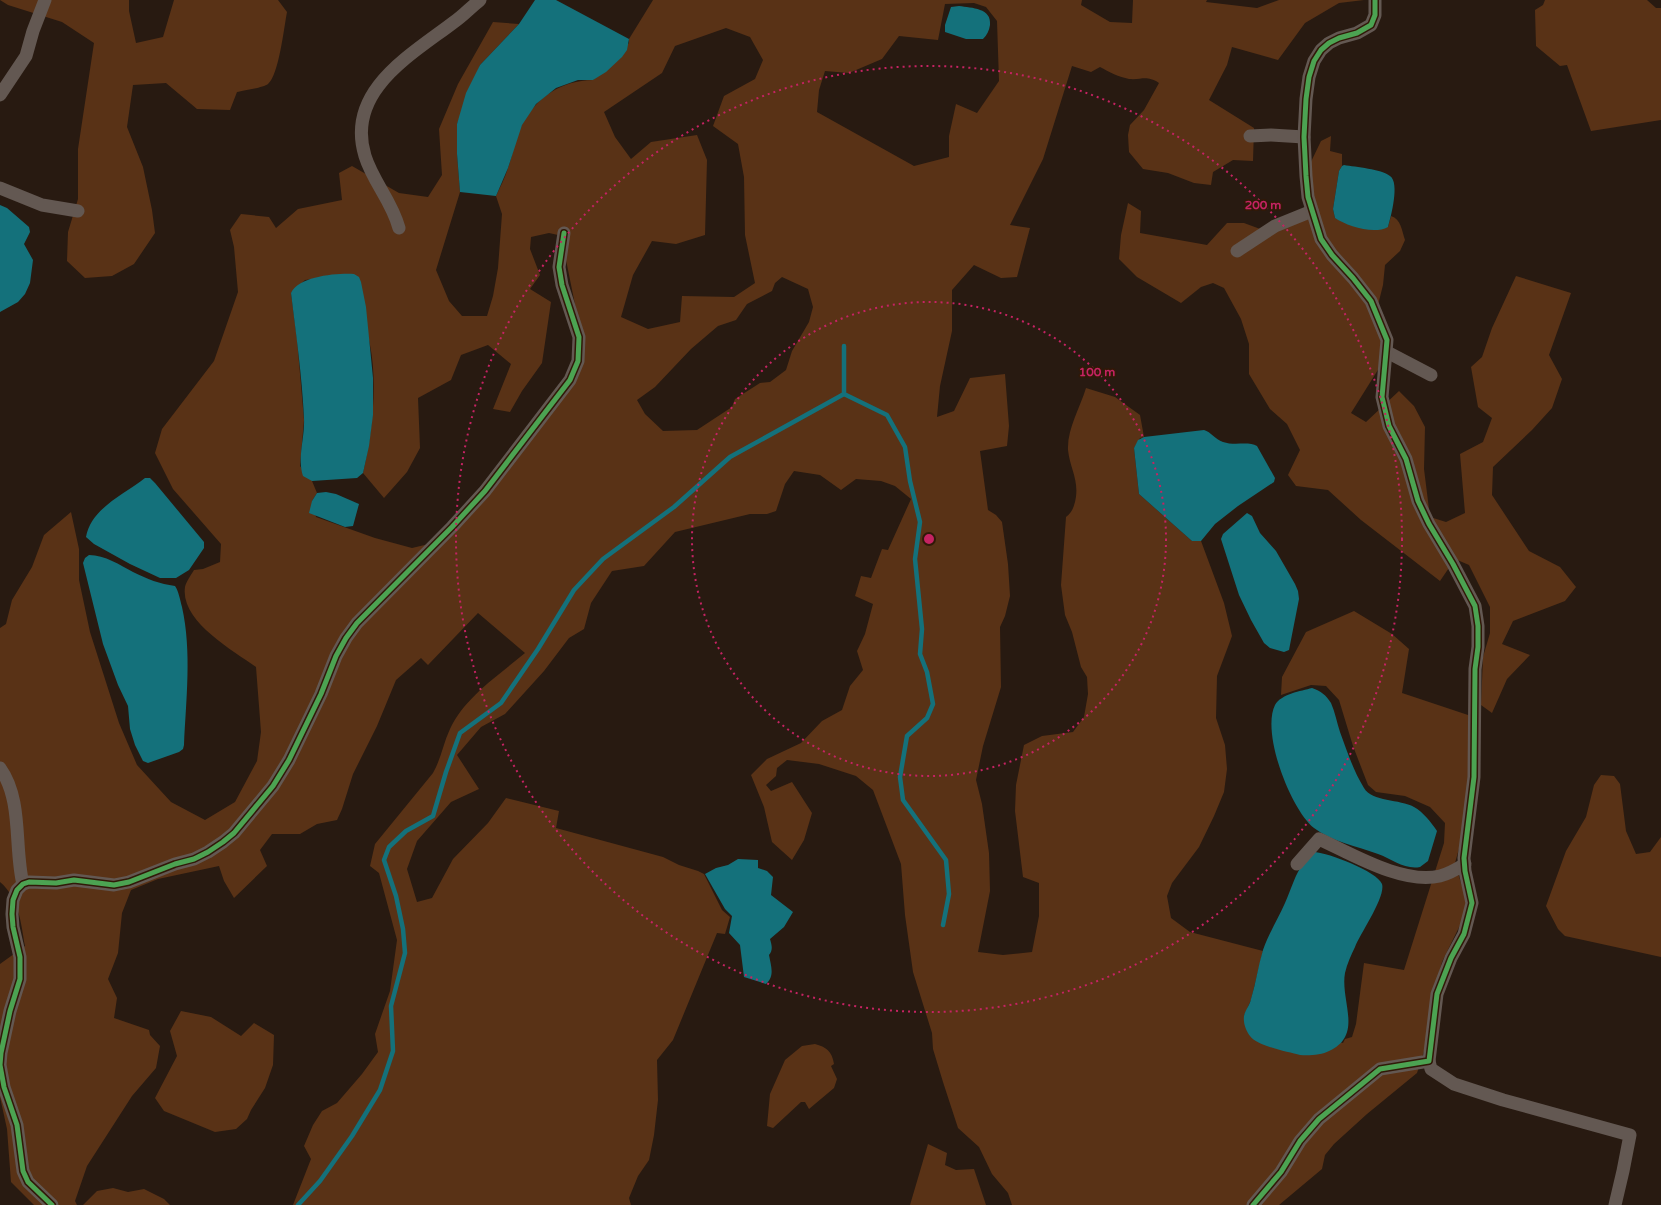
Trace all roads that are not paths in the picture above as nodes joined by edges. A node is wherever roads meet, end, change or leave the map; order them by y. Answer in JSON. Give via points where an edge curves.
{"nodes":[{"id":1,"x":45,"y":0,"type":"edge"},
{"id":2,"x":480,"y":0,"type":"edge"},
{"id":3,"x":1375,"y":0,"type":"edge"},
{"id":4,"x":0,"y":95,"type":"edge"},
{"id":5,"x":1250,"y":136,"type":"dead end"},
{"id":6,"x":1304,"y":137,"type":"junction"},
{"id":7,"x":0,"y":188,"type":"edge"},
{"id":8,"x":78,"y":211,"type":"dead end"},
{"id":9,"x":1312,"y":211,"type":"junction"},
{"id":10,"x":399,"y":228,"type":"dead end"},
{"id":11,"x":564,"y":232,"type":"dead end"},
{"id":12,"x":1237,"y":251,"type":"dead end"},
{"id":13,"x":1387,"y":352,"type":"junction"},
{"id":14,"x":1431,"y":375,"type":"dead end"},
{"id":15,"x":0,"y":768,"type":"edge"},
{"id":16,"x":1297,"y":864,"type":"dead end"},
{"id":17,"x":1465,"y":864,"type":"junction"},
{"id":18,"x":22,"y":884,"type":"junction"},
{"id":19,"x":1429,"y":1061,"type":"junction"},
{"id":20,"x":52,"y":1205,"type":"edge"},
{"id":21,"x":1253,"y":1205,"type":"edge"},
{"id":22,"x":1615,"y":1205,"type":"edge"}],
"edges":[{"from":1,"to":4,"type":"street","via":[[26,56]]},
{"from":2,"to":10,"type":"street","via":[[390,71],[378,85],[363,116],[362,136],[365,155],[372,173],[395,213]]},
{"from":3,"to":6,"type":"street","via":[[1375,15],[1371,25],[1329,43],[1314,61],[1309,77]]},
{"from":5,"to":6,"type":"street","via":[[1271,134]]},
{"from":6,"to":9,"type":"street","via":[[1308,197]]},
{"from":7,"to":8,"type":"street","via":[[42,205]]},
{"from":9,"to":12,"type":"street","via":[[1275,226]]},
{"from":9,"to":13,"type":"street","via":[[1321,239],[1371,301],[1387,340]]},
{"from":11,"to":18,"type":"street","via":[[559,267],[562,286],[579,337],[578,361],[570,380],[485,491],[361,619],[346,638],[289,760],[268,792],[234,833],[194,859],[114,886],[74,880]]},
{"from":13,"to":14,"type":"street"},
{"from":13,"to":17,"type":"street","via":[[1382,397],[1389,426],[1406,459],[1418,501],[1475,606],[1478,647],[1475,669],[1474,777]]},
{"from":15,"to":18,"type":"street","via":[[8,784],[15,814]]},
{"from":16,"to":17,"type":"street","via":[[1319,839],[1405,876],[1440,876]]},
{"from":17,"to":19,"type":"street","via":[[1472,903],[1464,934],[1437,994]]},
{"from":18,"to":20,"type":"street","via":[[13,900],[12,914],[20,957],[20,979],[10,1011],[0,1065],[4,1088],[17,1125],[23,1171],[28,1182]]},
{"from":19,"to":21,"type":"street","via":[[1380,1069],[1319,1119],[1300,1141],[1281,1172]]},
{"from":19,"to":22,"type":"street","via":[[1431,1069],[1454,1084],[1630,1135]]}]}
